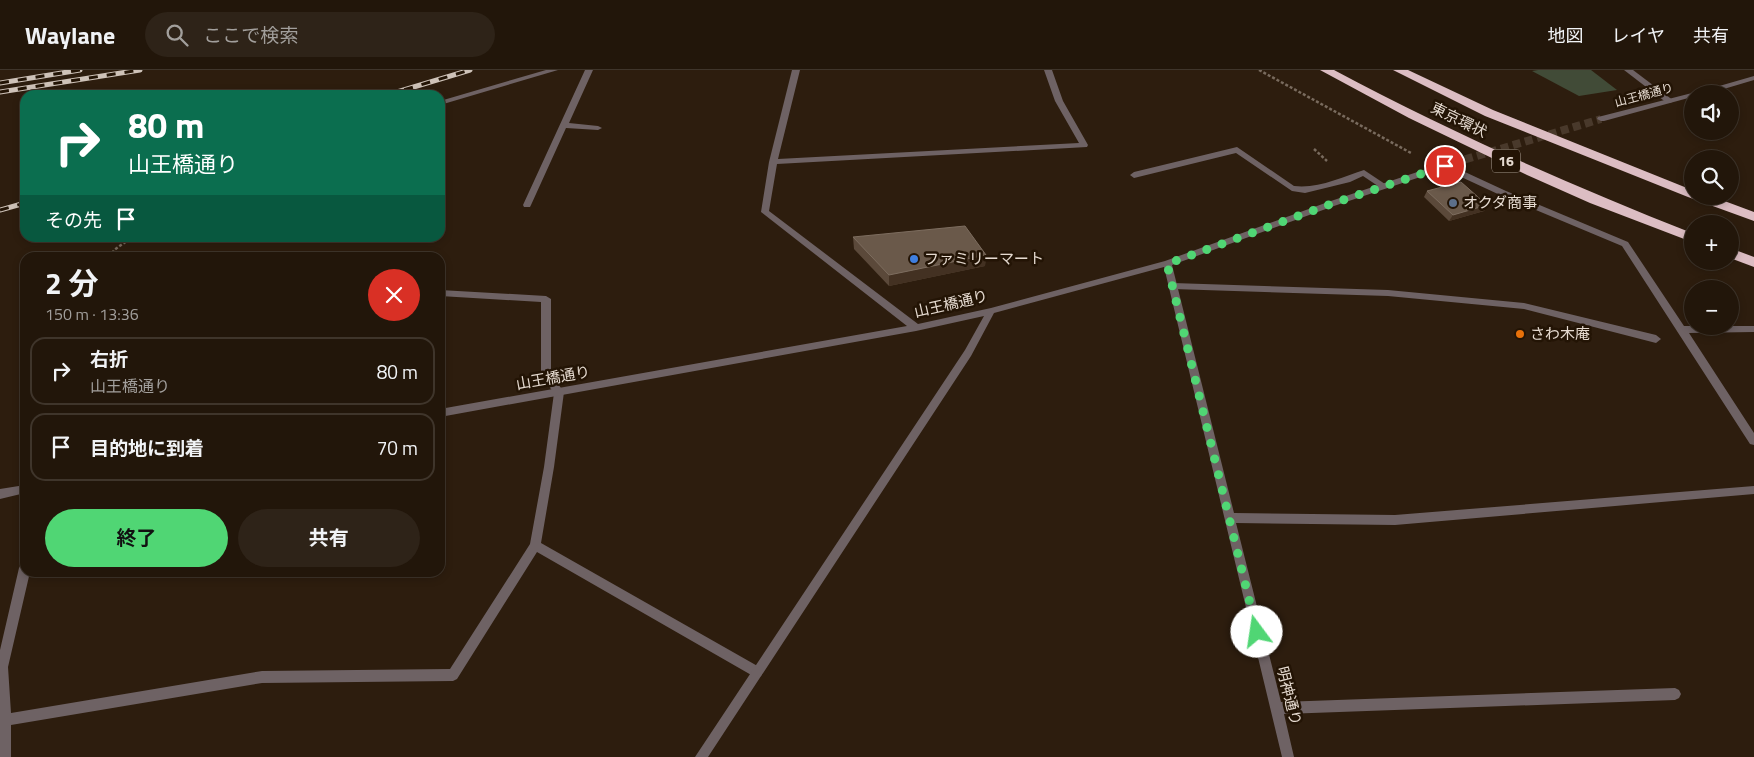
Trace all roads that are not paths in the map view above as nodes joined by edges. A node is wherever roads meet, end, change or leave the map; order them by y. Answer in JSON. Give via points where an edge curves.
{"nodes":[{"id":1,"x":554,"y":70,"type":"edge"},
{"id":2,"x":589,"y":70,"type":"edge"},
{"id":3,"x":796,"y":70,"type":"edge"},
{"id":4,"x":1048,"y":70,"type":"edge"},
{"id":5,"x":1326,"y":70,"type":"edge"},
{"id":6,"x":1399,"y":70,"type":"edge"},
{"id":7,"x":1628,"y":70,"type":"edge"},
{"id":8,"x":1754,"y":78,"type":"edge"},
{"id":9,"x":1730,"y":85,"type":"edge"},
{"id":10,"x":1684,"y":97,"type":"edge"},
{"id":11,"x":1670,"y":101,"type":"junction"},
{"id":12,"x":445,"y":102,"type":"edge"},
{"id":13,"x":1601,"y":119,"type":"tunnel mouth"},
{"id":14,"x":564,"y":125,"type":"junction"},
{"id":15,"x":598,"y":128,"type":"dead end"},
{"id":16,"x":773,"y":162,"type":"junction"},
{"id":17,"x":1134,"y":175,"type":"dead end"},
{"id":18,"x":1384,"y":186,"type":"junction"},
{"id":19,"x":1684,"y":191,"type":"edge"},
{"id":20,"x":527,"y":205,"type":"dead end"},
{"id":21,"x":1723,"y":205,"type":"edge"},
{"id":22,"x":1754,"y":216,"type":"edge"},
{"id":23,"x":1684,"y":235,"type":"edge"},
{"id":24,"x":1739,"y":256,"type":"edge"},
{"id":25,"x":1754,"y":262,"type":"edge"},
{"id":26,"x":1167,"y":264,"type":"junction"},
{"id":27,"x":1173,"y":286,"type":"junction"},
{"id":28,"x":445,"y":293,"type":"edge"},
{"id":29,"x":991,"y":311,"type":"junction"},
{"id":30,"x":916,"y":328,"type":"junction"},
{"id":31,"x":1682,"y":330,"type":"junction"},
{"id":32,"x":1754,"y":330,"type":"edge"},
{"id":33,"x":1656,"y":339,"type":"dead end"},
{"id":34,"x":559,"y":392,"type":"junction"},
{"id":35,"x":445,"y":412,"type":"edge"},
{"id":36,"x":1754,"y":441,"type":"edge"},
{"id":37,"x":20,"y":490,"type":"edge"},
{"id":38,"x":1754,"y":490,"type":"edge"},
{"id":39,"x":0,"y":494,"type":"edge"},
{"id":40,"x":1229,"y":518,"type":"junction"},
{"id":41,"x":535,"y":545,"type":"junction"},
{"id":42,"x":23,"y":577,"type":"edge"},
{"id":43,"x":757,"y":672,"type":"junction"},
{"id":44,"x":1675,"y":694,"type":"dead end"},
{"id":45,"x":1276,"y":708,"type":"junction"},
{"id":46,"x":6,"y":720,"type":"junction"},
{"id":47,"x":5,"y":757,"type":"edge"},
{"id":48,"x":701,"y":757,"type":"edge"},
{"id":49,"x":1288,"y":757,"type":"edge"}],
"edges":[{"from":1,"to":12,"type":"street"},
{"from":2,"to":14,"type":"street"},
{"from":3,"to":16,"type":"street"},
{"from":4,"to":16,"type":"street","via":[[1059,101],[1084,145]]},
{"from":5,"to":23,"type":"highway","name":"東京環状","number":"16","via":[[1468,143]]},
{"from":6,"to":19,"type":"highway","name":"東京環状","via":[[1489,113]]},
{"from":7,"to":11,"type":"street"},
{"from":8,"to":9,"type":"street"},
{"from":10,"to":11,"type":"street","name":"山王橋通り"},
{"from":11,"to":13,"type":"street","name":"山王橋通り"},
{"from":14,"to":15,"type":"street"},
{"from":14,"to":20,"type":"street"},
{"from":16,"to":30,"type":"street","via":[[766,212]]},
{"from":17,"to":18,"type":"street","via":[[1237,150],[1292,188],[1305,190],[1364,173]]},
{"from":18,"to":26,"type":"street","name":"山王橋通り"},
{"from":18,"to":31,"type":"street","name":"山王橋通り","via":[[1445,166],[1625,244]]},
{"from":21,"to":22,"type":"highway"},
{"from":24,"to":25,"type":"highway"},
{"from":26,"to":27,"type":"street","name":"明神通り"},
{"from":26,"to":29,"type":"street","name":"山王橋通り"},
{"from":27,"to":33,"type":"street","via":[[1388,293],[1524,306]]},
{"from":27,"to":40,"type":"street","name":"明神通り"},
{"from":28,"to":34,"type":"street","via":[[546,299],[546,376]]},
{"from":29,"to":30,"type":"street","name":"山王橋通り"},
{"from":29,"to":43,"type":"street","via":[[968,353]]},
{"from":30,"to":34,"type":"street","name":"山王橋通り"},
{"from":31,"to":32,"type":"street"},
{"from":31,"to":36,"type":"street"},
{"from":34,"to":35,"type":"street","name":"山王橋通り"},
{"from":34,"to":41,"type":"street"},
{"from":37,"to":39,"type":"street"},
{"from":38,"to":40,"type":"street","via":[[1395,520]]},
{"from":40,"to":45,"type":"street","name":"明神通り"},
{"from":41,"to":43,"type":"street"},
{"from":41,"to":46,"type":"street","via":[[453,675],[262,677]]},
{"from":42,"to":46,"type":"street","via":[[2,667]]},
{"from":43,"to":48,"type":"street"},
{"from":44,"to":45,"type":"street"},
{"from":45,"to":49,"type":"street","name":"明神通り"},
{"from":46,"to":47,"type":"street"}]}
